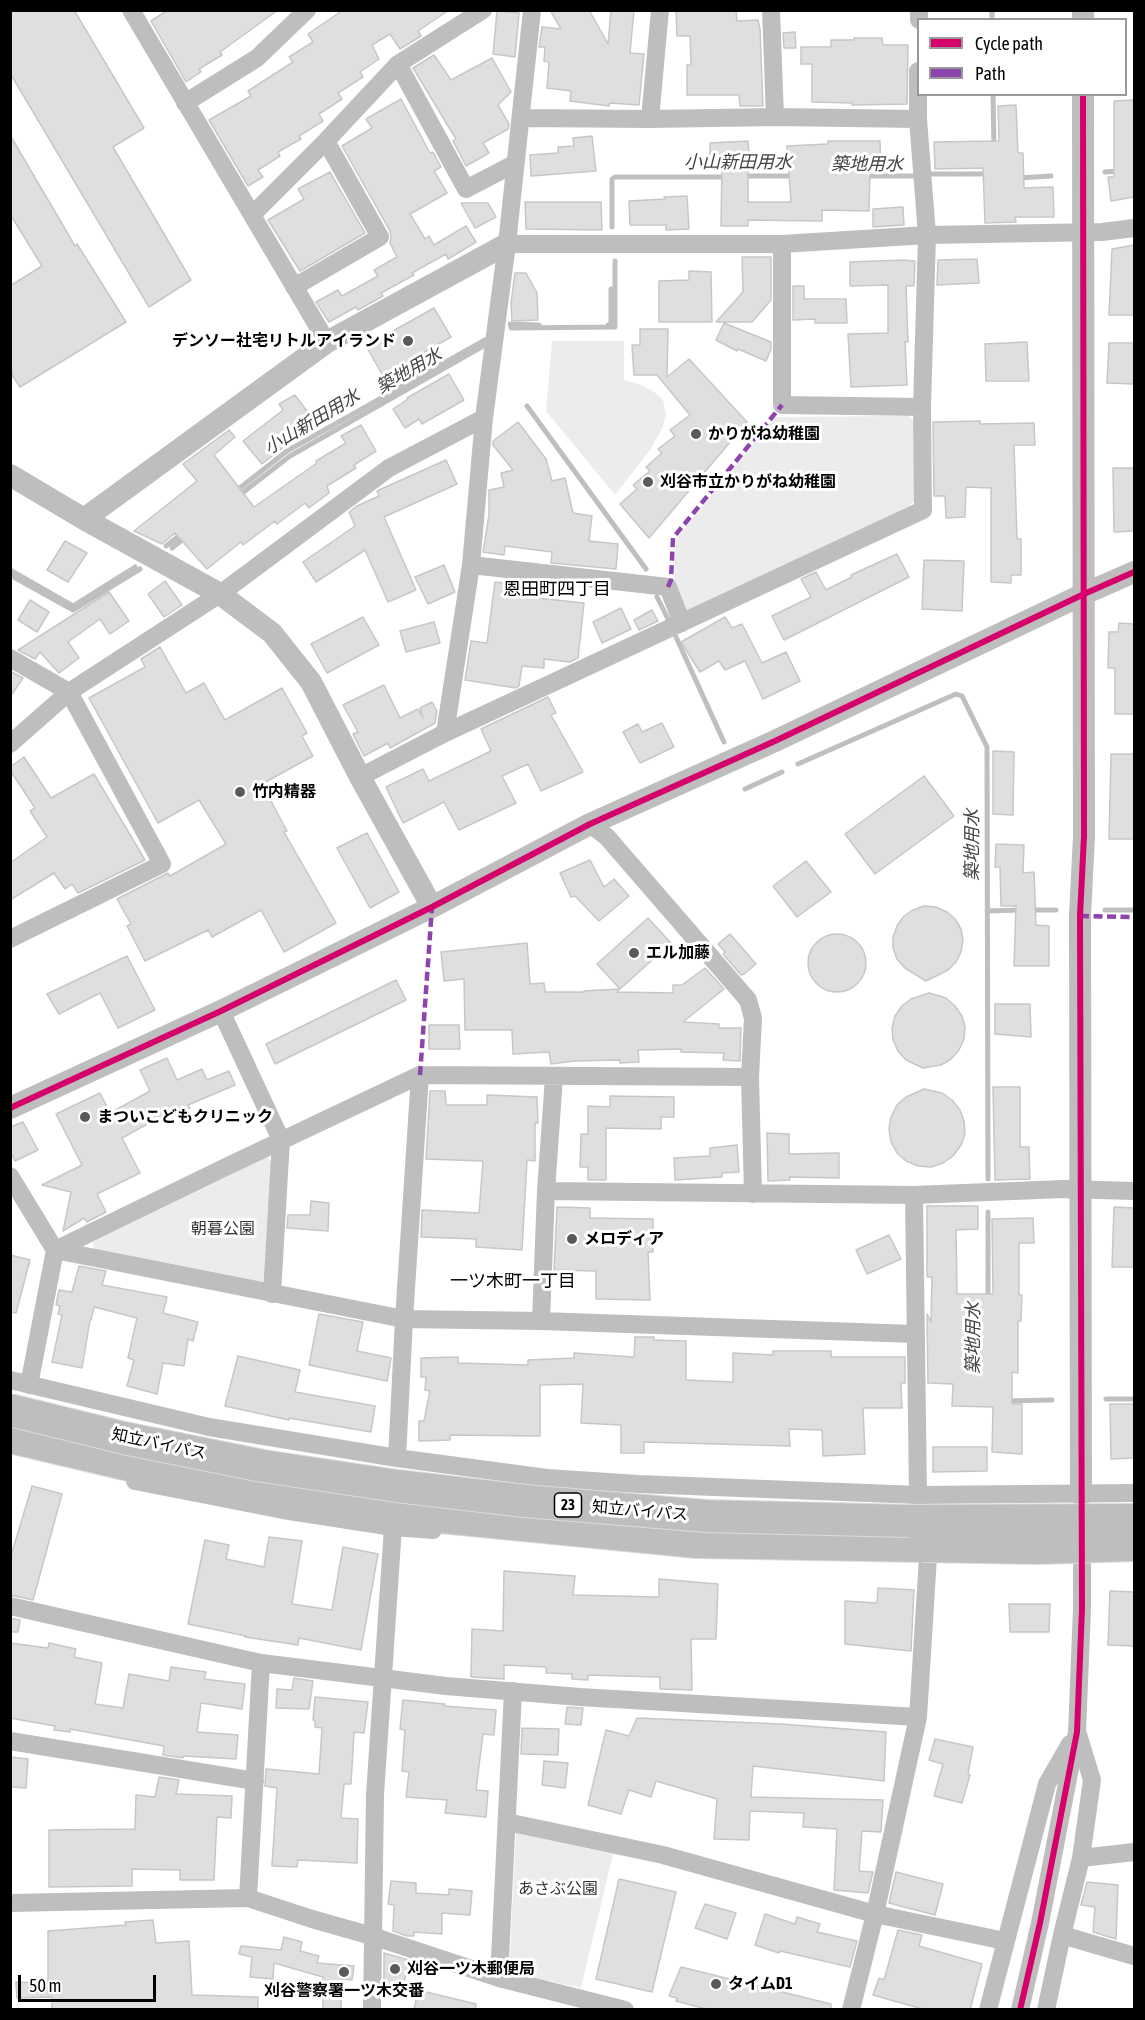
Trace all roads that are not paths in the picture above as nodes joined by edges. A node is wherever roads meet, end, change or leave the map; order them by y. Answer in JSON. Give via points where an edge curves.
{"nodes":[{"id":1,"x":131,"y":10,"type":"edge"},
{"id":2,"x":307,"y":10,"type":"edge"},
{"id":3,"x":483,"y":10,"type":"edge"},
{"id":4,"x":532,"y":10,"type":"edge"},
{"id":5,"x":660,"y":10,"type":"edge"},
{"id":6,"x":771,"y":10,"type":"edge"},
{"id":7,"x":398,"y":63,"type":"junction"},
{"id":8,"x":918,"y":96,"type":"edge"},
{"id":9,"x":1083,"y":96,"type":"edge"},
{"id":10,"x":185,"y":103,"type":"junction"},
{"id":11,"x":775,"y":117,"type":"junction"},
{"id":12,"x":520,"y":118,"type":"junction"},
{"id":13,"x":650,"y":119,"type":"junction"},
{"id":14,"x":918,"y":119,"type":"junction"},
{"id":15,"x":326,"y":141,"type":"junction"},
{"id":16,"x":514,"y":165,"type":"junction"},
{"id":17,"x":252,"y":215,"type":"junction"},
{"id":18,"x":1134,"y":228,"type":"edge"},
{"id":19,"x":1085,"y":232,"type":"junction"},
{"id":20,"x":927,"y":235,"type":"junction"},
{"id":21,"x":507,"y":244,"type":"junction"},
{"id":22,"x":782,"y":244,"type":"junction"},
{"id":23,"x":294,"y":287,"type":"junction"},
{"id":24,"x":327,"y":342,"type":"junction"},
{"id":25,"x":922,"y":407,"type":"junction"},
{"id":26,"x":484,"y":418,"type":"junction"},
{"id":27,"x":10,"y":475,"type":"edge"},
{"id":28,"x":84,"y":519,"type":"junction"},
{"id":29,"x":471,"y":566,"type":"junction"},
{"id":30,"x":1134,"y":572,"type":"edge"},
{"id":31,"x":220,"y":594,"type":"junction"},
{"id":32,"x":1084,"y":594,"type":"junction"},
{"id":33,"x":682,"y":623,"type":"junction"},
{"id":34,"x":10,"y":658,"type":"edge"},
{"id":35,"x":69,"y":692,"type":"junction"},
{"id":36,"x":445,"y":733,"type":"junction"},
{"id":37,"x":10,"y":744,"type":"edge"},
{"id":38,"x":360,"y":777,"type":"junction"},
{"id":39,"x":590,"y":824,"type":"junction"},
{"id":40,"x":432,"y":907,"type":"junction"},
{"id":41,"x":10,"y":939,"type":"edge"},
{"id":42,"x":221,"y":1011,"type":"junction"},
{"id":43,"x":420,"y":1075,"type":"junction"},
{"id":44,"x":554,"y":1077,"type":"junction"},
{"id":45,"x":750,"y":1077,"type":"junction"},
{"id":46,"x":10,"y":1108,"type":"edge"},
{"id":47,"x":281,"y":1140,"type":"junction"},
{"id":48,"x":10,"y":1176,"type":"edge"},
{"id":49,"x":1081,"y":1190,"type":"junction"},
{"id":50,"x":546,"y":1191,"type":"junction"},
{"id":51,"x":1134,"y":1191,"type":"edge"},
{"id":52,"x":753,"y":1194,"type":"junction"},
{"id":53,"x":914,"y":1195,"type":"junction"},
{"id":54,"x":55,"y":1250,"type":"junction"},
{"id":55,"x":272,"y":1294,"type":"junction"},
{"id":56,"x":404,"y":1319,"type":"junction"},
{"id":57,"x":541,"y":1321,"type":"junction"},
{"id":58,"x":915,"y":1334,"type":"junction"},
{"id":59,"x":10,"y":1380,"type":"edge"},
{"id":60,"x":29,"y":1385,"type":"junction"},
{"id":61,"x":10,"y":1410,"type":"edge"},
{"id":62,"x":10,"y":1437,"type":"edge"},
{"id":63,"x":10,"y":1453,"type":"edge"},
{"id":64,"x":398,"y":1458,"type":"junction"},
{"id":65,"x":1134,"y":1493,"type":"edge"},
{"id":66,"x":918,"y":1495,"type":"junction"},
{"id":67,"x":1082,"y":1495,"type":"junction"},
{"id":68,"x":1134,"y":1520,"type":"edge"},
{"id":69,"x":393,"y":1527,"type":"junction"},
{"id":70,"x":1134,"y":1545,"type":"edge"},
{"id":71,"x":1134,"y":1551,"type":"edge"},
{"id":72,"x":1082,"y":1553,"type":"junction"},
{"id":73,"x":928,"y":1557,"type":"junction"},
{"id":74,"x":10,"y":1606,"type":"edge"},
{"id":75,"x":261,"y":1663,"type":"junction"},
{"id":76,"x":382,"y":1678,"type":"junction"},
{"id":77,"x":513,"y":1691,"type":"junction"},
{"id":78,"x":918,"y":1717,"type":"junction"},
{"id":79,"x":1077,"y":1732,"type":"junction"},
{"id":80,"x":10,"y":1741,"type":"edge"},
{"id":81,"x":255,"y":1781,"type":"junction"},
{"id":82,"x":507,"y":1822,"type":"junction"},
{"id":83,"x":1134,"y":1852,"type":"edge"},
{"id":84,"x":1081,"y":1858,"type":"junction"},
{"id":85,"x":248,"y":1898,"type":"junction"},
{"id":86,"x":10,"y":1903,"type":"edge"},
{"id":87,"x":875,"y":1914,"type":"junction"},
{"id":88,"x":1062,"y":1935,"type":"junction"},
{"id":89,"x":372,"y":1936,"type":"junction"},
{"id":90,"x":1005,"y":1941,"type":"junction"},
{"id":91,"x":1134,"y":1956,"type":"edge"},
{"id":92,"x":499,"y":1978,"type":"junction"},
{"id":93,"x":372,"y":2010,"type":"edge"},
{"id":94,"x":625,"y":2010,"type":"edge"},
{"id":95,"x":851,"y":2010,"type":"edge"},
{"id":96,"x":988,"y":2010,"type":"edge"},
{"id":97,"x":1020,"y":2010,"type":"edge"},
{"id":98,"x":1046,"y":2010,"type":"edge"}],
"edges":[{"from":1,"to":10,"type":"street"},
{"from":2,"to":10,"type":"street","via":[[258,58]]},
{"from":3,"to":7,"type":"street"},
{"from":4,"to":12,"type":"street"},
{"from":5,"to":13,"type":"street"},
{"from":6,"to":11,"type":"street"},
{"from":7,"to":15,"type":"street"},
{"from":7,"to":16,"type":"street","via":[[466,189]]},
{"from":8,"to":14,"type":"street"},
{"from":9,"to":19,"type":"street"},
{"from":10,"to":17,"type":"street"},
{"from":11,"to":13,"type":"street"},
{"from":11,"to":14,"type":"street"},
{"from":12,"to":13,"type":"street"},
{"from":12,"to":16,"type":"street"},
{"from":14,"to":20,"type":"street"},
{"from":15,"to":17,"type":"street"},
{"from":15,"to":23,"type":"street","via":[[380,237]]},
{"from":16,"to":21,"type":"street"},
{"from":17,"to":23,"type":"street"},
{"from":18,"to":19,"type":"street"},
{"from":19,"to":20,"type":"street"},
{"from":19,"to":32,"type":"street"},
{"from":20,"to":22,"type":"street"},
{"from":20,"to":25,"type":"street"},
{"from":21,"to":22,"type":"street"},
{"from":21,"to":24,"type":"street"},
{"from":21,"to":26,"type":"street"},
{"from":22,"to":25,"type":"street","via":[[782,405]]},
{"from":23,"to":24,"type":"street"},
{"from":24,"to":28,"type":"street"},
{"from":25,"to":33,"type":"street","via":[[923,510]]},
{"from":26,"to":29,"type":"street"},
{"from":26,"to":31,"type":"street","via":[[389,468]]},
{"from":27,"to":28,"type":"street"},
{"from":28,"to":31,"type":"street"},
{"from":29,"to":33,"type":"street","via":[[668,587]]},
{"from":29,"to":36,"type":"street"},
{"from":30,"to":32,"type":"street"},
{"from":31,"to":35,"type":"street"},
{"from":31,"to":38,"type":"street","via":[[272,633],[311,682]]},
{"from":32,"to":39,"type":"street"},
{"from":32,"to":49,"type":"street"},
{"from":33,"to":36,"type":"street"},
{"from":34,"to":35,"type":"street"},
{"from":35,"to":37,"type":"street"},
{"from":35,"to":41,"type":"street","via":[[162,864]]},
{"from":36,"to":38,"type":"street"},
{"from":38,"to":40,"type":"street"},
{"from":39,"to":40,"type":"street"},
{"from":39,"to":45,"type":"street","via":[[607,837],[747,1000],[753,1018]]},
{"from":40,"to":42,"type":"street"},
{"from":42,"to":46,"type":"street"},
{"from":42,"to":47,"type":"street"},
{"from":43,"to":44,"type":"street"},
{"from":43,"to":47,"type":"street"},
{"from":43,"to":56,"type":"street"},
{"from":44,"to":45,"type":"street"},
{"from":44,"to":50,"type":"street"},
{"from":45,"to":52,"type":"street"},
{"from":47,"to":54,"type":"street"},
{"from":47,"to":55,"type":"street"},
{"from":48,"to":54,"type":"street"},
{"from":49,"to":51,"type":"street"},
{"from":49,"to":53,"type":"street"},
{"from":49,"to":67,"type":"street"},
{"from":50,"to":52,"type":"street"},
{"from":50,"to":57,"type":"street"},
{"from":52,"to":53,"type":"street"},
{"from":53,"to":58,"type":"street"},
{"from":54,"to":55,"type":"street"},
{"from":54,"to":60,"type":"street"},
{"from":55,"to":56,"type":"street"},
{"from":56,"to":57,"type":"street"},
{"from":56,"to":64,"type":"street"},
{"from":57,"to":58,"type":"street"},
{"from":58,"to":66,"type":"street"},
{"from":59,"to":60,"type":"street"},
{"from":60,"to":64,"type":"street","via":[[209,1427]]},
{"from":61,"to":68,"type":"highway","name":"知立バイパス","number":"23","bridge":true,"via":[[263,1466],[525,1501],[706,1516],[909,1521]]},
{"from":62,"to":70,"type":"highway","name":"知立バイパス","number":"23","bridge":true,"via":[[120,1463],[349,1505],[697,1542],[1038,1548]]},
{"from":63,"to":69,"type":"street","via":[[173,1490]]},
{"from":64,"to":66,"type":"street","via":[[547,1478]]},
{"from":65,"to":67,"type":"street"},
{"from":66,"to":67,"type":"street"},
{"from":67,"to":72,"type":"street"},
{"from":69,"to":73,"type":"street","via":[[711,1552]]},
{"from":69,"to":76,"type":"street"},
{"from":71,"to":72,"type":"street"},
{"from":72,"to":73,"type":"street"},
{"from":72,"to":79,"type":"street"},
{"from":73,"to":78,"type":"street"},
{"from":74,"to":75,"type":"street"},
{"from":75,"to":76,"type":"street"},
{"from":75,"to":81,"type":"street"},
{"from":76,"to":77,"type":"street"},
{"from":76,"to":89,"type":"street"},
{"from":77,"to":78,"type":"street"},
{"from":77,"to":82,"type":"street"},
{"from":78,"to":87,"type":"street"},
{"from":79,"to":84,"type":"street","via":[[1092,1780]]},
{"from":79,"to":90,"type":"street","via":[[1047,1784]]},
{"from":79,"to":97,"type":"street"},
{"from":80,"to":81,"type":"street"},
{"from":81,"to":85,"type":"street"},
{"from":82,"to":87,"type":"street","via":[[663,1855]]},
{"from":82,"to":92,"type":"street"},
{"from":83,"to":84,"type":"street"},
{"from":84,"to":88,"type":"street"},
{"from":85,"to":86,"type":"street"},
{"from":85,"to":89,"type":"street"},
{"from":87,"to":90,"type":"street"},
{"from":87,"to":95,"type":"street"},
{"from":88,"to":91,"type":"street"},
{"from":88,"to":98,"type":"street"},
{"from":89,"to":92,"type":"street"},
{"from":89,"to":93,"type":"street"},
{"from":90,"to":96,"type":"street"},
{"from":92,"to":94,"type":"street"}]}
